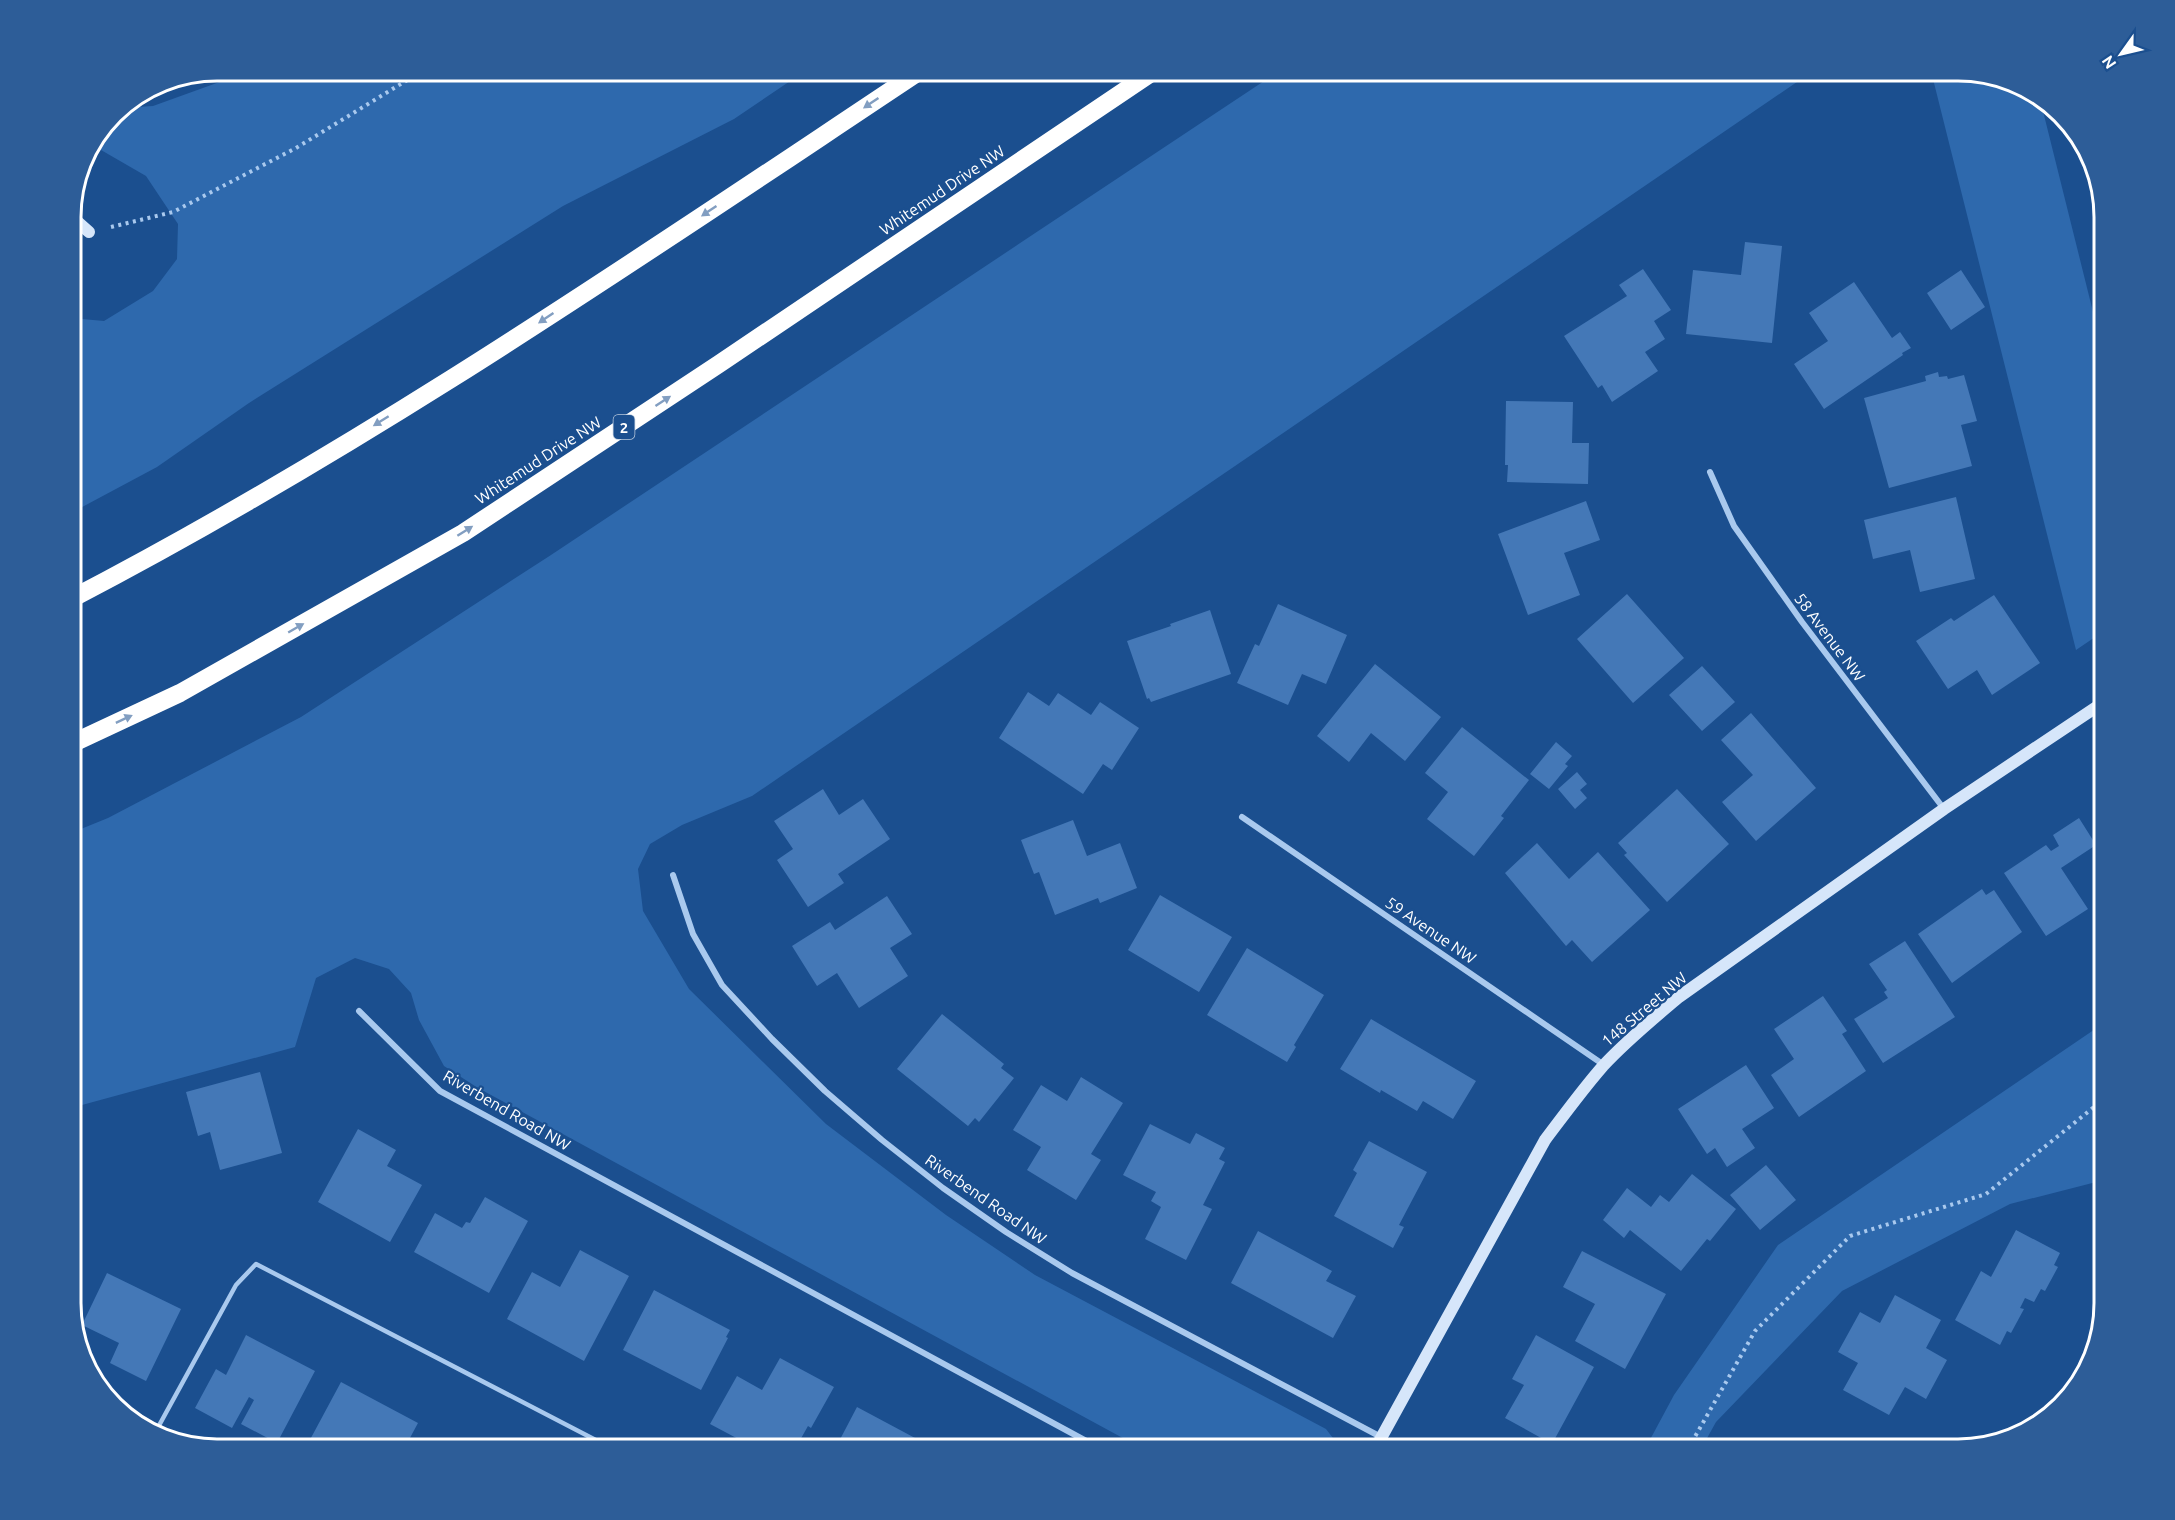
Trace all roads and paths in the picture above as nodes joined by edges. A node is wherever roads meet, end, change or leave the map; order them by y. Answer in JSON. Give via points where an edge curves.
{"nodes":[{"id":1,"x":404,"y":81,"type":"edge"},
{"id":2,"x":903,"y":81,"type":"edge"},
{"id":3,"x":1138,"y":81,"type":"edge"},
{"id":4,"x":81,"y":224,"type":"edge"},
{"id":5,"x":90,"y":232,"type":"joint"},
{"id":6,"x":1710,"y":472,"type":"dead end"},
{"id":7,"x":81,"y":593,"type":"edge"},
{"id":8,"x":2094,"y":709,"type":"edge"},
{"id":9,"x":81,"y":739,"type":"edge"},
{"id":10,"x":1944,"y":809,"type":"junction"},
{"id":11,"x":1242,"y":817,"type":"dead end"},
{"id":12,"x":673,"y":875,"type":"dead end"},
{"id":13,"x":359,"y":1011,"type":"dead end"},
{"id":14,"x":1604,"y":1065,"type":"junction"},
{"id":15,"x":2094,"y":1107,"type":"edge"},
{"id":16,"x":159,"y":1426,"type":"edge"},
{"id":17,"x":1381,"y":1437,"type":"joint"},
{"id":18,"x":594,"y":1439,"type":"edge"},
{"id":19,"x":1080,"y":1439,"type":"edge"},
{"id":20,"x":1694,"y":1439,"type":"edge"}],
"edges":[{"from":1,"to":5,"type":"path","via":[[296,148],[173,212]]},
{"from":2,"to":7,"type":"highway","one_way":true,"via":[[528,330],[320,459]]},
{"from":9,"to":3,"type":"highway","name":"Whitemud Drive NW","number":"2","one_way":true,"via":[[180,693],[463,533]]},
{"from":4,"to":5,"type":"street"},
{"from":6,"to":10,"type":"street","name":"58 Avenue NW","via":[[1734,526]]},
{"from":8,"to":10,"type":"street","name":"148 Street NW"},
{"from":10,"to":14,"type":"street","name":"148 Street NW","via":[[1679,997]]},
{"from":11,"to":14,"type":"street","name":"59 Avenue NW"},
{"from":12,"to":17,"type":"street","name":"Riverbend Road NW","via":[[693,934],[722,985],[818,1084],[882,1140],[943,1188],[1072,1273]]},
{"from":13,"to":19,"type":"street","name":"Riverbend Road NW","via":[[440,1091]]},
{"from":14,"to":17,"type":"street","name":"148 Street NW","via":[[1545,1140]]},
{"from":15,"to":20,"type":"path","via":[[1986,1194],[1850,1236],[1755,1331]]},
{"from":16,"to":18,"type":"lane","via":[[236,1285],[256,1264]]}]}
